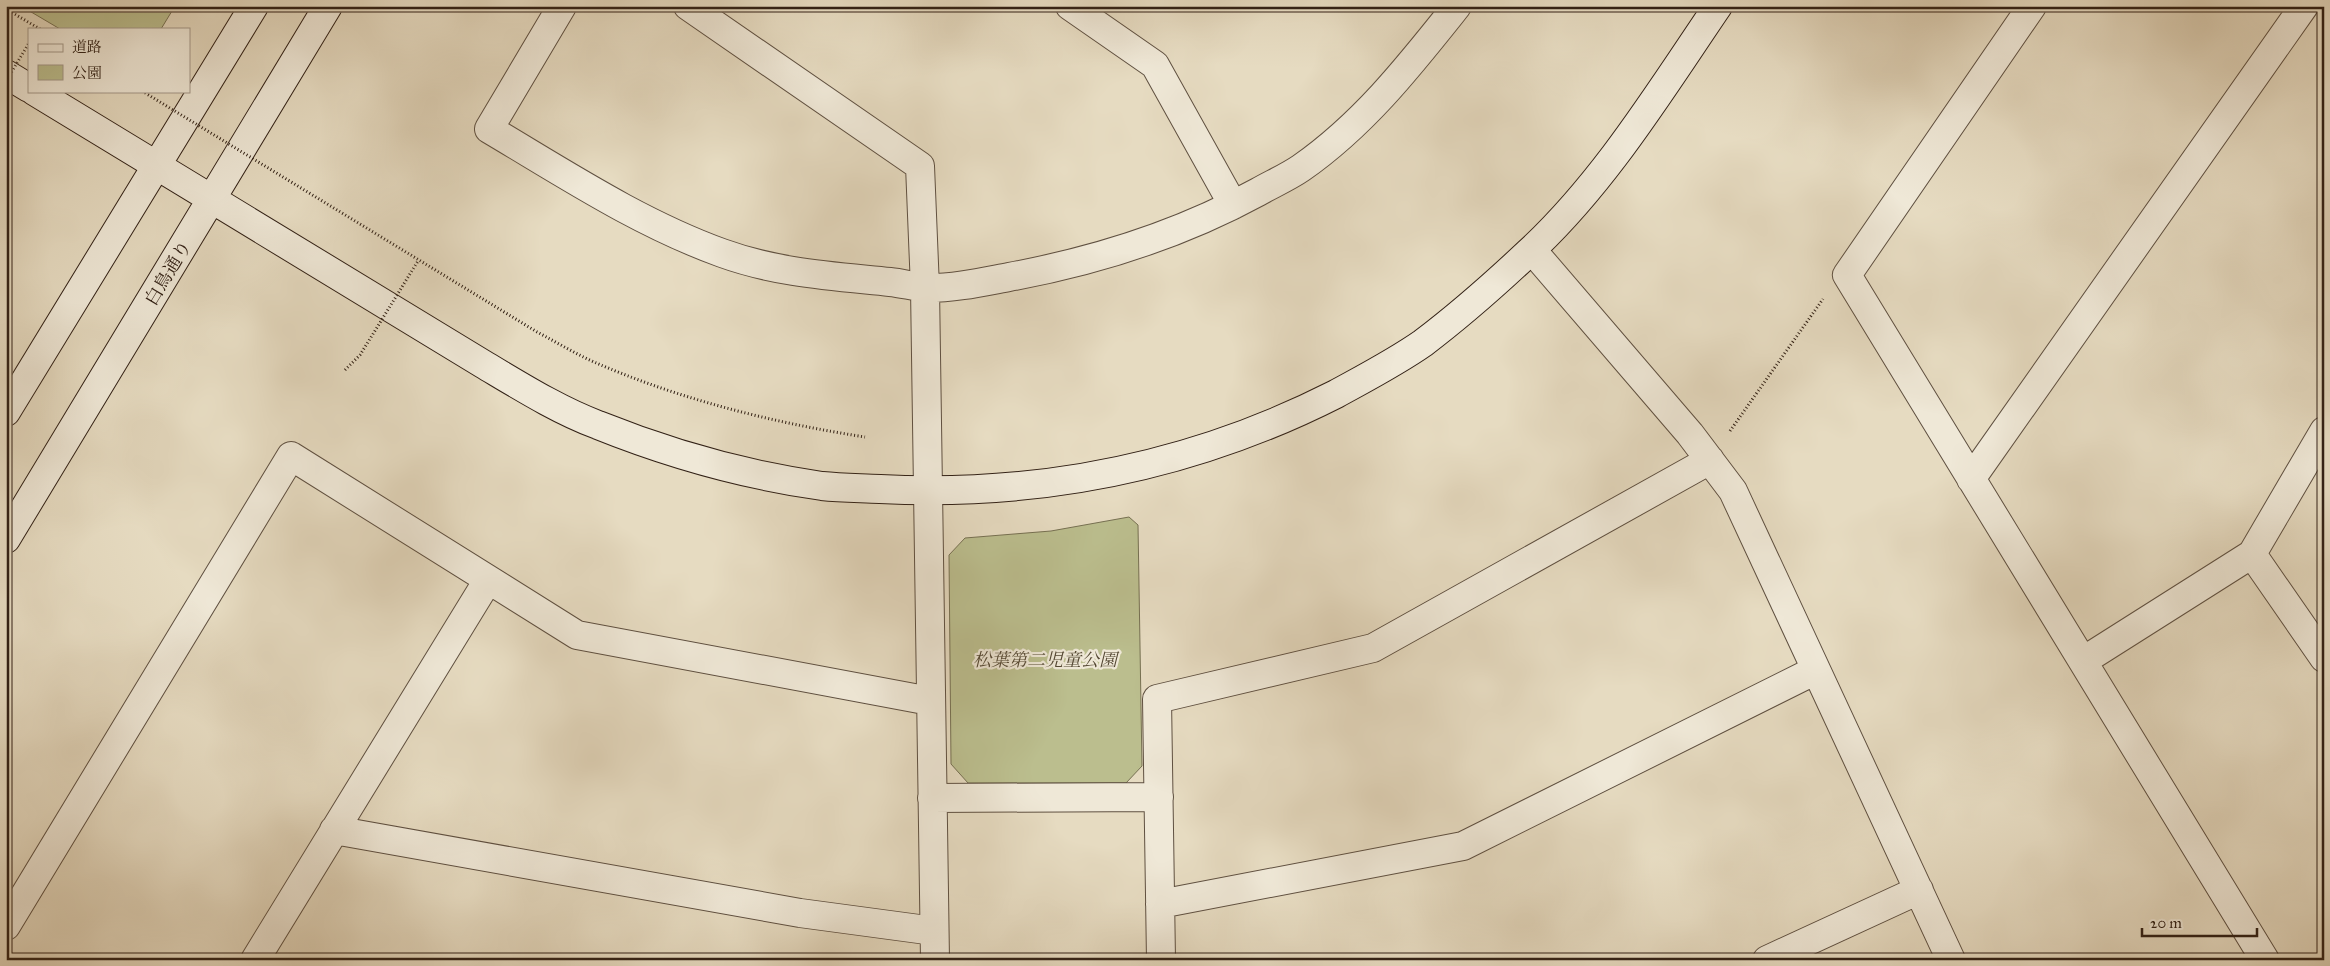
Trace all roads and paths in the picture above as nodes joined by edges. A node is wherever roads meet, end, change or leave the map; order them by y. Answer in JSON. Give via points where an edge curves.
{"nodes":[{"id":1,"x":254,"y":6,"type":"edge"},
{"id":2,"x":328,"y":6,"type":"edge"},
{"id":3,"x":562,"y":6,"type":"edge"},
{"id":4,"x":688,"y":6,"type":"edge"},
{"id":5,"x":1070,"y":6,"type":"edge"},
{"id":6,"x":1457,"y":6,"type":"edge"},
{"id":7,"x":1718,"y":6,"type":"edge"},
{"id":8,"x":2032,"y":6,"type":"edge"},
{"id":9,"x":2304,"y":6,"type":"edge"},
{"id":10,"x":6,"y":9,"type":"edge"},
{"id":11,"x":38,"y":28,"type":"edge"},
{"id":12,"x":28,"y":45,"type":"edge"},
{"id":13,"x":6,"y":74,"type":"edge"},
{"id":14,"x":6,"y":81,"type":"edge"},
{"id":15,"x":28,"y":87,"type":"edge"},
{"id":16,"x":36,"y":92,"type":"edge"},
{"id":17,"x":144,"y":92,"type":"edge"},
{"id":18,"x":156,"y":165,"type":"junction"},
{"id":19,"x":213,"y":199,"type":"junction"},
{"id":20,"x":1233,"y":205,"type":"junction"},
{"id":21,"x":1532,"y":250,"type":"junction"},
{"id":22,"x":418,"y":260,"type":"junction"},
{"id":23,"x":1847,"y":275,"type":"junction"},
{"id":24,"x":925,"y":288,"type":"junction"},
{"id":25,"x":344,"y":370,"type":"dead end"},
{"id":26,"x":6,"y":412,"type":"edge"},
{"id":27,"x":2324,"y":431,"type":"edge"},
{"id":28,"x":865,"y":437,"type":"dead end"},
{"id":29,"x":1710,"y":460,"type":"junction"},
{"id":30,"x":1971,"y":479,"type":"junction"},
{"id":31,"x":927,"y":491,"type":"junction"},
{"id":32,"x":6,"y":539,"type":"edge"},
{"id":33,"x":2252,"y":554,"type":"junction"},
{"id":34,"x":488,"y":580,"type":"junction"},
{"id":35,"x":2324,"y":658,"type":"edge"},
{"id":36,"x":2083,"y":661,"type":"junction"},
{"id":37,"x":1816,"y":670,"type":"junction"},
{"id":38,"x":930,"y":701,"type":"junction"},
{"id":39,"x":1158,"y":797,"type":"junction"},
{"id":40,"x":932,"y":798,"type":"junction"},
{"id":41,"x":334,"y":830,"type":"junction"},
{"id":42,"x":1919,"y":890,"type":"junction"},
{"id":43,"x":1160,"y":904,"type":"junction"},
{"id":44,"x":6,"y":926,"type":"edge"},
{"id":45,"x":934,"y":931,"type":"junction"},
{"id":46,"x":255,"y":960,"type":"edge"},
{"id":47,"x":935,"y":960,"type":"edge"},
{"id":48,"x":1161,"y":960,"type":"edge"},
{"id":49,"x":1767,"y":960,"type":"edge"},
{"id":50,"x":1951,"y":960,"type":"edge"},
{"id":51,"x":2265,"y":960,"type":"edge"}],
"edges":[{"from":1,"to":18,"type":"street"},
{"from":2,"to":19,"type":"street","name":"白鳥通り"},
{"from":3,"to":24,"type":"street","via":[[489,129],[630,213],[721,253],[773,269]]},
{"from":4,"to":24,"type":"street","via":[[920,166]]},
{"from":5,"to":20,"type":"street","via":[[1155,65]]},
{"from":6,"to":20,"type":"street","via":[[1396,82],[1346,133],[1299,169]]},
{"from":7,"to":21,"type":"street","via":[[1591,185]]},
{"from":8,"to":23,"type":"street"},
{"from":9,"to":30,"type":"street"},
{"from":10,"to":11,"type":"path"},
{"from":12,"to":14,"type":"path","bridge":true},
{"from":13,"to":15,"type":"street"},
{"from":16,"to":18,"type":"street"},
{"from":17,"to":22,"type":"path","bridge":true},
{"from":18,"to":19,"type":"street"},
{"from":18,"to":26,"type":"street"},
{"from":19,"to":31,"type":"street","via":[[483,364],[594,424],[741,472],[825,486]]},
{"from":19,"to":32,"type":"street","name":"白鳥通り"},
{"from":20,"to":24,"type":"street","via":[[1119,251],[1036,272],[962,286]]},
{"from":21,"to":29,"type":"street"},
{"from":21,"to":31,"type":"street","via":[[1421,344],[1366,378],[1246,436],[1144,466],[1083,478],[1011,488]]},
{"from":22,"to":25,"type":"path","bridge":true,"via":[[360,355]]},
{"from":22,"to":28,"type":"path","bridge":true,"via":[[537,332],[601,365],[724,408]]},
{"from":23,"to":29,"type":"path","via":[[1835,282]]},
{"from":23,"to":30,"type":"street"},
{"from":24,"to":31,"type":"street"},
{"from":27,"to":33,"type":"street"},
{"from":29,"to":37,"type":"street","via":[[1733,491]]},
{"from":29,"to":39,"type":"street","via":[[1373,648],[1158,699]]},
{"from":30,"to":36,"type":"street"},
{"from":31,"to":38,"type":"street"},
{"from":33,"to":35,"type":"street"},
{"from":33,"to":36,"type":"street"},
{"from":34,"to":38,"type":"street","via":[[577,635]]},
{"from":34,"to":41,"type":"street"},
{"from":34,"to":44,"type":"street","via":[[291,456]]},
{"from":36,"to":51,"type":"street"},
{"from":37,"to":42,"type":"street"},
{"from":37,"to":43,"type":"street","via":[[1463,846]]},
{"from":38,"to":40,"type":"street"},
{"from":39,"to":40,"type":"street"},
{"from":39,"to":43,"type":"street"},
{"from":40,"to":45,"type":"street"},
{"from":41,"to":45,"type":"street","via":[[800,913]]},
{"from":41,"to":46,"type":"street"},
{"from":42,"to":49,"type":"street"},
{"from":42,"to":50,"type":"street"},
{"from":43,"to":48,"type":"street"},
{"from":45,"to":47,"type":"street"}]}
